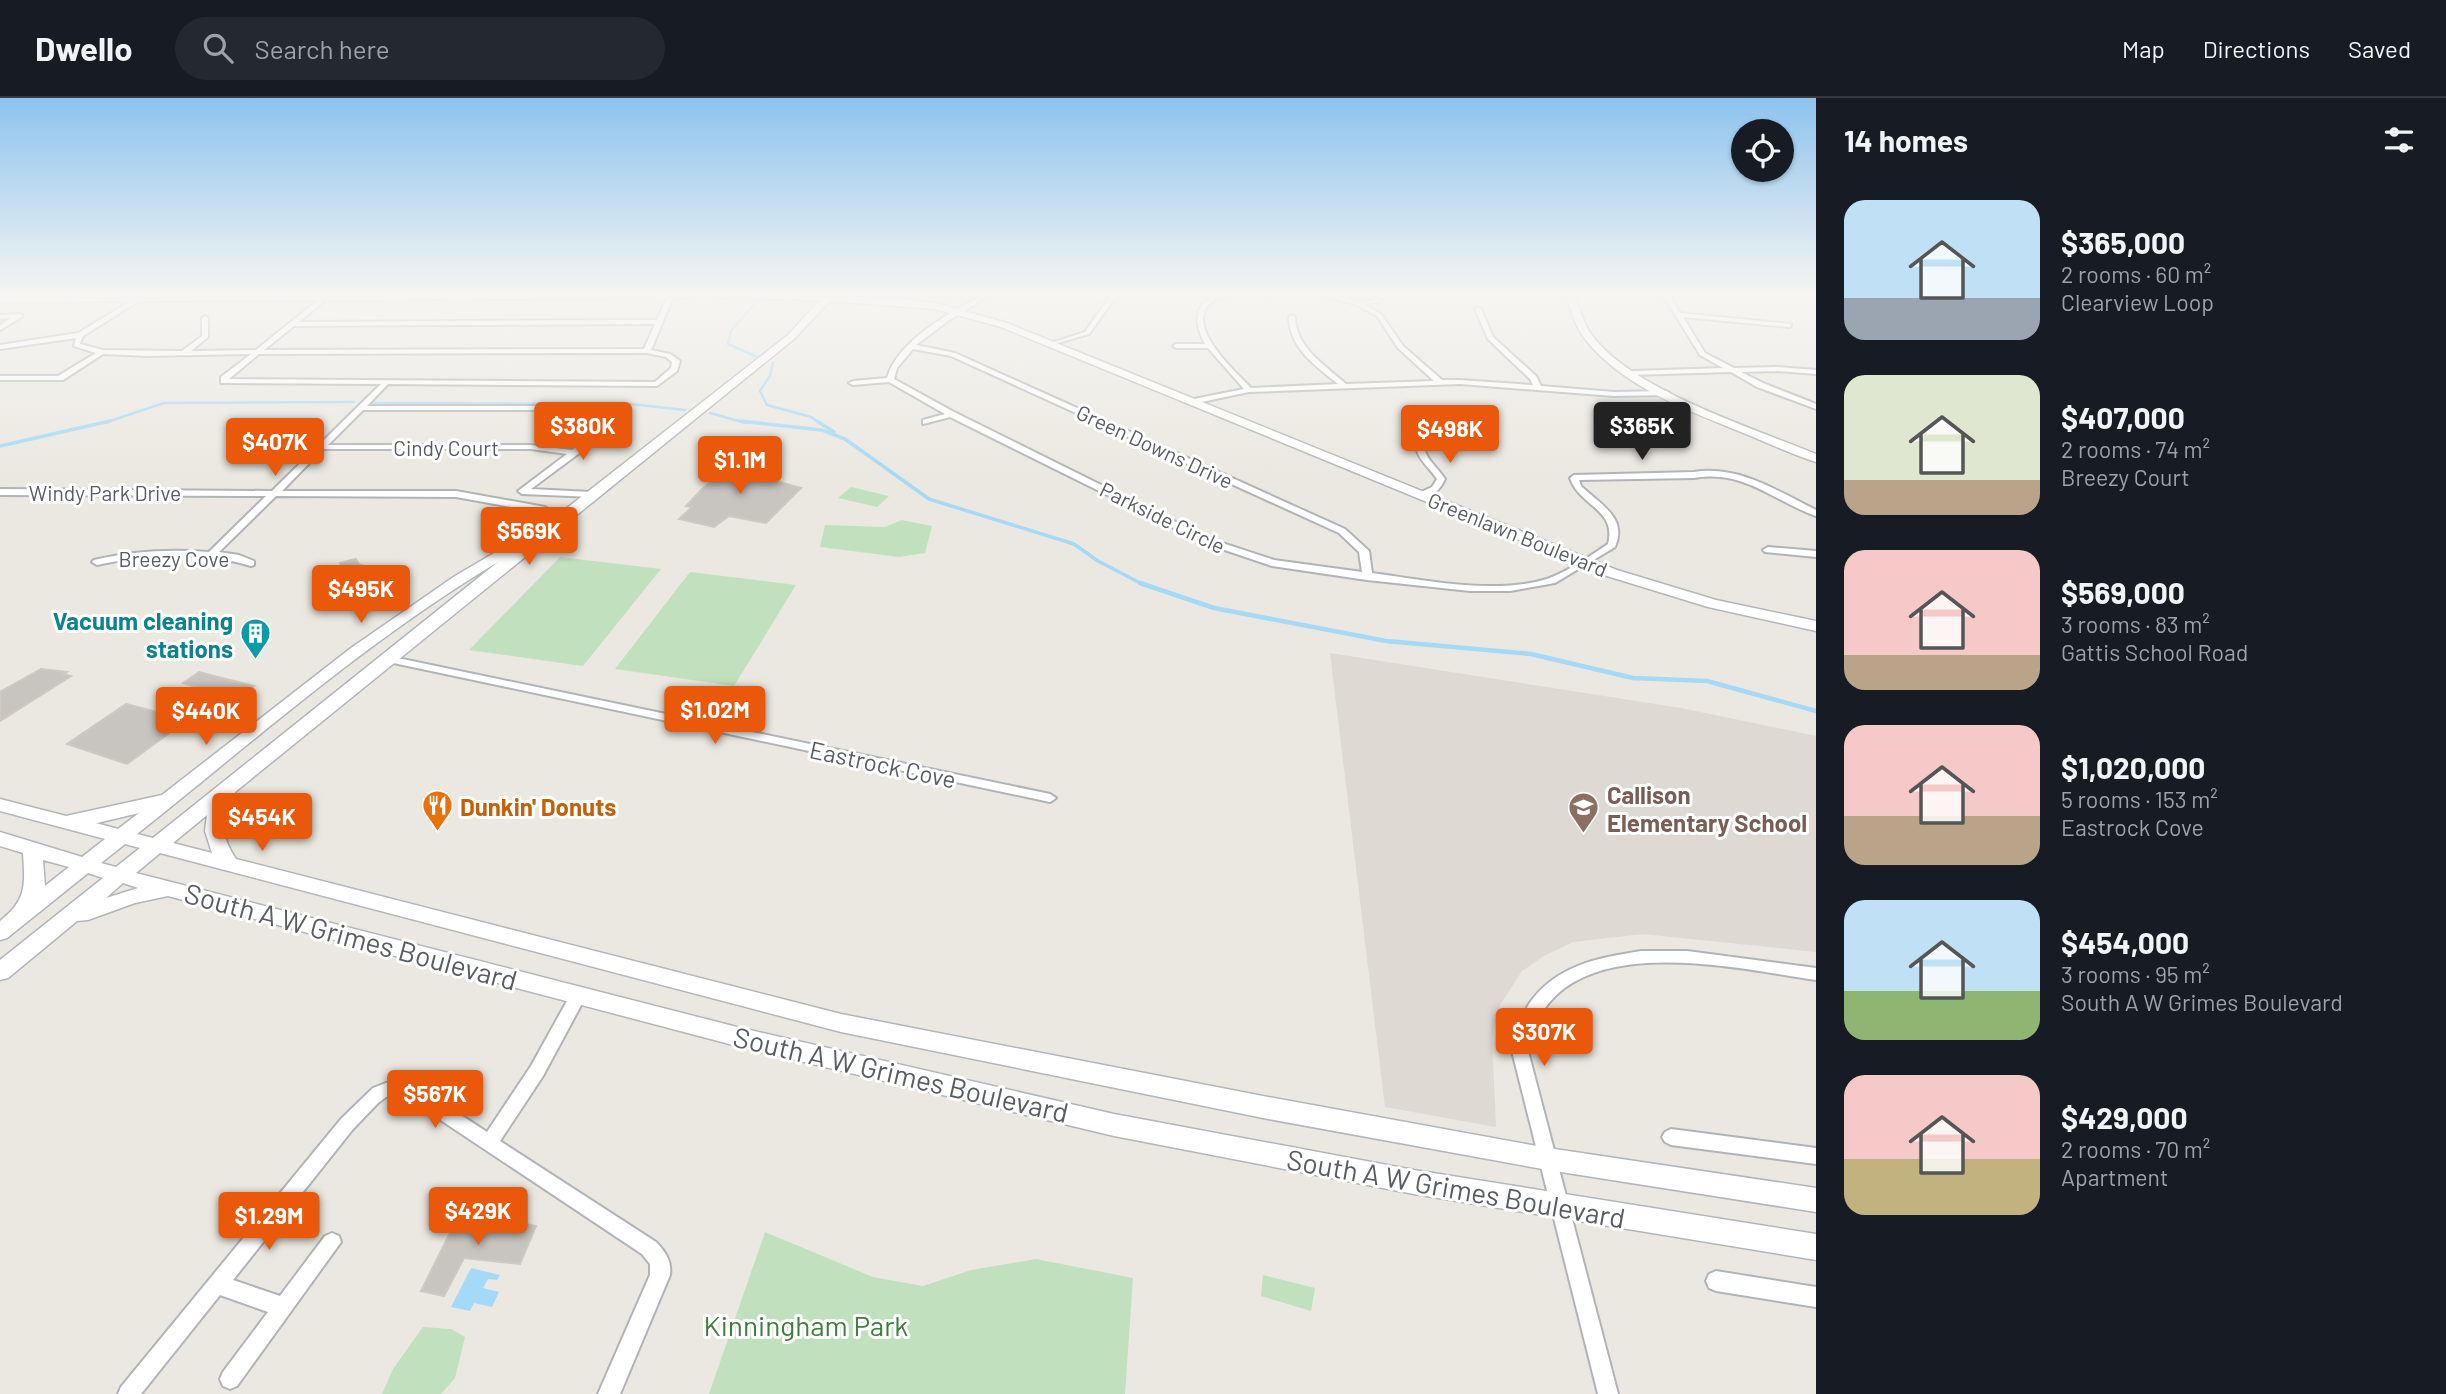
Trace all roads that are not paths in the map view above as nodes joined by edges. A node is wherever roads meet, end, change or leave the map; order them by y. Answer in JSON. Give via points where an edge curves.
{"nodes":[{"id":1,"x":96,"y":355,"type":"edge"},
{"id":2,"x":253,"y":355,"type":"edge"},
{"id":3,"x":669,"y":355,"type":"edge"},
{"id":4,"x":768,"y":355,"type":"edge"},
{"id":5,"x":905,"y":355,"type":"edge"},
{"id":6,"x":956,"y":355,"type":"edge"},
{"id":7,"x":1081,"y":355,"type":"edge"},
{"id":8,"x":1218,"y":355,"type":"edge"},
{"id":9,"x":1313,"y":355,"type":"edge"},
{"id":10,"x":1410,"y":355,"type":"edge"},
{"id":11,"x":1509,"y":355,"type":"edge"},
{"id":12,"x":1608,"y":355,"type":"edge"},
{"id":13,"x":1706,"y":355,"type":"edge"},
{"id":14,"x":1810,"y":360,"type":"dead end"},
{"id":15,"x":1816,"y":370,"type":"edge"},
{"id":16,"x":1732,"y":371,"type":"junction"},
{"id":17,"x":1633,"y":373,"type":"junction"},
{"id":18,"x":0,"y":378,"type":"edge"},
{"id":19,"x":890,"y":380,"type":"junction"},
{"id":20,"x":853,"y":383,"type":"dead end"},
{"id":21,"x":1441,"y":383,"type":"junction"},
{"id":22,"x":385,"y":384,"type":"junction"},
{"id":23,"x":1537,"y":386,"type":"junction"},
{"id":24,"x":1345,"y":387,"type":"junction"},
{"id":25,"x":1249,"y":390,"type":"junction"},
{"id":26,"x":1666,"y":393,"type":"junction"},
{"id":27,"x":1192,"y":402,"type":"junction"},
{"id":28,"x":1816,"y":407,"type":"edge"},
{"id":29,"x":362,"y":408,"type":"junction"},
{"id":30,"x":951,"y":414,"type":"junction"},
{"id":31,"x":625,"y":415,"type":"joint"},
{"id":32,"x":926,"y":422,"type":"dead end"},
{"id":33,"x":1466,"y":426,"type":"dead end"},
{"id":34,"x":321,"y":446,"type":"junction"},
{"id":35,"x":571,"y":452,"type":"junction"},
{"id":36,"x":1816,"y":458,"type":"edge"},
{"id":37,"x":522,"y":491,"type":"joint"},
{"id":38,"x":0,"y":492,"type":"edge"},
{"id":39,"x":274,"y":493,"type":"junction"},
{"id":40,"x":591,"y":495,"type":"junction"},
{"id":41,"x":1422,"y":495,"type":"junction"},
{"id":42,"x":1816,"y":513,"type":"edge"},
{"id":43,"x":551,"y":516,"type":"junction"},
{"id":44,"x":1768,"y":550,"type":"dead end"},
{"id":45,"x":1816,"y":554,"type":"edge"},
{"id":46,"x":211,"y":555,"type":"junction"},
{"id":47,"x":97,"y":562,"type":"dead end"},
{"id":48,"x":1586,"y":562,"type":"junction"},
{"id":49,"x":251,"y":563,"type":"dead end"},
{"id":50,"x":1367,"y":577,"type":"junction"},
{"id":51,"x":1816,"y":626,"type":"edge"},
{"id":52,"x":388,"y":659,"type":"junction"},
{"id":53,"x":234,"y":783,"type":"junction"},
{"id":54,"x":172,"y":798,"type":"junction"},
{"id":55,"x":1051,"y":798,"type":"dead end"},
{"id":56,"x":0,"y":805,"type":"edge"},
{"id":57,"x":60,"y":821,"type":"junction"},
{"id":58,"x":122,"y":837,"type":"junction"},
{"id":59,"x":0,"y":839,"type":"edge"},
{"id":60,"x":156,"y":846,"type":"junction"},
{"id":61,"x":33,"y":850,"type":"junction"},
{"id":62,"x":86,"y":866,"type":"junction"},
{"id":63,"x":230,"y":866,"type":"junction"},
{"id":64,"x":121,"y":875,"type":"junction"},
{"id":65,"x":172,"y":888,"type":"junction"},
{"id":66,"x":22,"y":915,"type":"junction"},
{"id":67,"x":61,"y":923,"type":"junction"},
{"id":68,"x":0,"y":932,"type":"edge"},
{"id":69,"x":0,"y":972,"type":"edge"},
{"id":70,"x":1816,"y":974,"type":"edge"},
{"id":71,"x":578,"y":996,"type":"junction"},
{"id":72,"x":1671,"y":1137,"type":"dead end"},
{"id":73,"x":489,"y":1143,"type":"junction"},
{"id":74,"x":1816,"y":1156,"type":"edge"},
{"id":75,"x":1548,"y":1159,"type":"junction"},
{"id":76,"x":1816,"y":1200,"type":"edge"},
{"id":77,"x":1559,"y":1208,"type":"junction"},
{"id":78,"x":332,"y":1242,"type":"dead end"},
{"id":79,"x":1816,"y":1247,"type":"edge"},
{"id":80,"x":1716,"y":1281,"type":"dead end"},
{"id":81,"x":216,"y":1284,"type":"junction"},
{"id":82,"x":1816,"y":1297,"type":"edge"},
{"id":83,"x":283,"y":1307,"type":"junction"},
{"id":84,"x":230,"y":1379,"type":"dead end"},
{"id":85,"x":128,"y":1394,"type":"edge"},
{"id":86,"x":609,"y":1394,"type":"edge"},
{"id":87,"x":1608,"y":1394,"type":"edge"}],
"edges":[{"from":1,"to":18,"type":"street","via":[[60,378]]},
{"from":2,"to":22,"type":"street","via":[[224,379],[226,382]]},
{"from":3,"to":22,"type":"street","via":[[676,361],[674,369],[657,384]]},
{"from":4,"to":40,"type":"main road"},
{"from":5,"to":19,"type":"street","via":[[893,367]]},
{"from":6,"to":50,"type":"street","name":"Green Downs Drive","via":[[1342,531],[1364,551]]},
{"from":7,"to":27,"type":"main road","name":"Greenlawn Boulevard"},
{"from":8,"to":25,"type":"street"},
{"from":9,"to":24,"type":"street"},
{"from":10,"to":21,"type":"street"},
{"from":11,"to":23,"type":"street"},
{"from":12,"to":17,"type":"main road"},
{"from":13,"to":16,"type":"street"},
{"from":14,"to":15,"type":"street"},
{"from":15,"to":16,"type":"street"},
{"from":16,"to":17,"type":"street"},
{"from":16,"to":28,"type":"street"},
{"from":17,"to":26,"type":"main road"},
{"from":19,"to":20,"type":"street"},
{"from":19,"to":30,"type":"street","name":"Parkside Circle"},
{"from":21,"to":23,"type":"street"},
{"from":21,"to":24,"type":"street"},
{"from":22,"to":29,"type":"street"},
{"from":23,"to":26,"type":"street","via":[[1606,394]]},
{"from":24,"to":25,"type":"street"},
{"from":25,"to":27,"type":"street"},
{"from":26,"to":36,"type":"main road"},
{"from":27,"to":41,"type":"main road","name":"Greenlawn Boulevard"},
{"from":29,"to":31,"type":"street","via":[[579,408]]},
{"from":29,"to":34,"type":"street"},
{"from":30,"to":32,"type":"street"},
{"from":30,"to":50,"type":"street","name":"Parkside Circle","via":[[1223,548],[1281,565]]},
{"from":31,"to":35,"type":"street"},
{"from":33,"to":41,"type":"street","via":[[1423,432],[1419,450],[1441,479],[1436,489]]},
{"from":34,"to":35,"type":"street","name":"Cindy Court","via":[[531,447]]},
{"from":34,"to":39,"type":"street"},
{"from":35,"to":37,"type":"street"},
{"from":37,"to":40,"type":"street"},
{"from":38,"to":39,"type":"street","name":"Windy Park Drive"},
{"from":39,"to":43,"type":"street","name":"Windy Park Drive","via":[[456,494]]},
{"from":39,"to":46,"type":"street"},
{"from":40,"to":43,"type":"main road"},
{"from":41,"to":48,"type":"main road","name":"Greenlawn Boulevard"},
{"from":42,"to":48,"type":"street","name":"Parkside Circle","via":[[1711,470],[1694,475],[1574,478],[1577,487],[1615,526],[1612,545]]},
{"from":43,"to":52,"type":"main road"},
{"from":43,"to":54,"type":"main road","via":[[406,615]]},
{"from":44,"to":45,"type":"street"},
{"from":46,"to":47,"type":"street","name":"Breezy Cove","via":[[129,556]]},
{"from":46,"to":49,"type":"street","name":"Breezy Cove","via":[[234,556]]},
{"from":48,"to":50,"type":"street","name":"Parkside Circle","via":[[1550,581],[1510,588],[1460,588]]},
{"from":48,"to":51,"type":"main road","name":"Greenlawn Boulevard","via":[[1680,595]]},
{"from":52,"to":53,"type":"main road"},
{"from":52,"to":55,"type":"street","name":"Eastrock Cove"},
{"from":53,"to":60,"type":"main road"},
{"from":53,"to":63,"type":"main road","via":[[212,826],[215,844]]},
{"from":54,"to":57,"type":"main road","via":[[97,817]]},
{"from":54,"to":58,"type":"main road"},
{"from":56,"to":57,"type":"main road","name":"South A W Grimes Boulevard"},
{"from":57,"to":58,"type":"main road","name":"South A W Grimes Boulevard"},
{"from":58,"to":60,"type":"main road","name":"South A W Grimes Boulevard"},
{"from":58,"to":62,"type":"main road"},
{"from":59,"to":61,"type":"main road","name":"South A W Grimes Boulevard"},
{"from":60,"to":63,"type":"main road","name":"South A W Grimes Boulevard"},
{"from":60,"to":64,"type":"main road"},
{"from":61,"to":62,"type":"main road","name":"South A W Grimes Boulevard"},
{"from":61,"to":66,"type":"main road","via":[[35,887]]},
{"from":62,"to":64,"type":"main road","name":"South A W Grimes Boulevard"},
{"from":62,"to":66,"type":"main road"},
{"from":63,"to":75,"type":"main road","name":"South A W Grimes Boulevard","via":[[841,1023]]},
{"from":64,"to":65,"type":"main road","name":"South A W Grimes Boulevard"},
{"from":64,"to":67,"type":"main road"},
{"from":65,"to":67,"type":"main road","via":[[132,896]]},
{"from":65,"to":71,"type":"main road","name":"South A W Grimes Boulevard"},
{"from":66,"to":68,"type":"main road"},
{"from":67,"to":69,"type":"main road"},
{"from":70,"to":75,"type":"street","via":[[1687,958],[1634,957],[1594,964],[1557,981],[1530,1013],[1520,1051]]},
{"from":71,"to":73,"type":"street","via":[[537,1071]]},
{"from":71,"to":77,"type":"main road","name":"South A W Grimes Boulevard","via":[[1015,1103]]},
{"from":72,"to":74,"type":"street"},
{"from":73,"to":81,"type":"street","via":[[421,1098],[397,1087],[379,1091]]},
{"from":73,"to":86,"type":"street","via":[[649,1248],[661,1263]]},
{"from":75,"to":76,"type":"main road","name":"South A W Grimes Boulevard"},
{"from":75,"to":77,"type":"street"},
{"from":77,"to":79,"type":"main road","name":"South A W Grimes Boulevard"},
{"from":77,"to":87,"type":"street"},
{"from":78,"to":83,"type":"street"},
{"from":80,"to":82,"type":"street"},
{"from":81,"to":83,"type":"street"},
{"from":81,"to":85,"type":"street"},
{"from":83,"to":84,"type":"street"}]}
